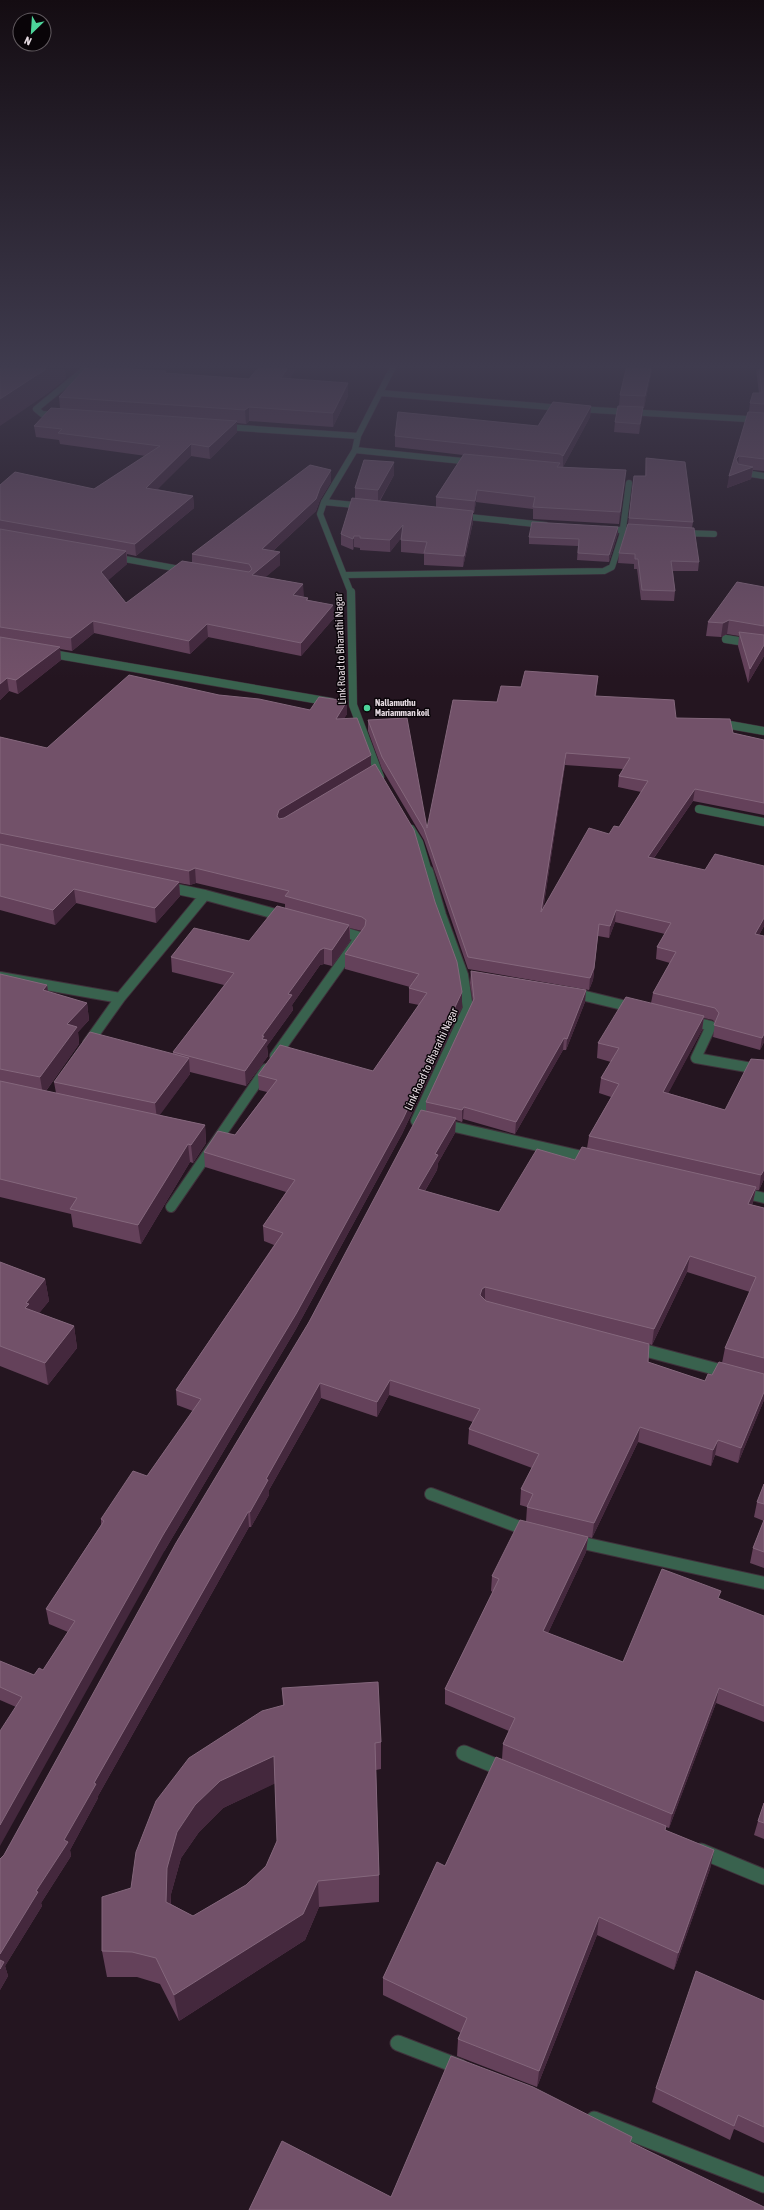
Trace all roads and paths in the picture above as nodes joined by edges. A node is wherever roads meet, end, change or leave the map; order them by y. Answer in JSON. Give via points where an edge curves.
{"nodes":[{"id":1,"x":342,"y":472,"type":"edge"},
{"id":2,"x":739,"y":472,"type":"edge"},
{"id":3,"x":764,"y":476,"type":"edge"},
{"id":4,"x":629,"y":483,"type":"dead end"},
{"id":5,"x":324,"y":502,"type":"junction"},
{"id":6,"x":371,"y":507,"type":"edge"},
{"id":7,"x":449,"y":515,"type":"edge"},
{"id":8,"x":550,"y":526,"type":"edge"},
{"id":9,"x":594,"y":528,"type":"edge"},
{"id":10,"x":623,"y":530,"type":"junction"},
{"id":11,"x":646,"y":531,"type":"edge"},
{"id":12,"x":676,"y":532,"type":"edge"},
{"id":13,"x":714,"y":534,"type":"dead end"},
{"id":14,"x":103,"y":556,"type":"edge"},
{"id":15,"x":195,"y":572,"type":"edge"},
{"id":16,"x":346,"y":575,"type":"junction"},
{"id":17,"x":726,"y":639,"type":"dead end"},
{"id":18,"x":764,"y":645,"type":"edge"},
{"id":19,"x":36,"y":651,"type":"edge"},
{"id":20,"x":345,"y":704,"type":"junction"},
{"id":21,"x":711,"y":722,"type":"edge"},
{"id":22,"x":764,"y":731,"type":"edge"},
{"id":23,"x":384,"y":784,"type":"edge"},
{"id":24,"x":699,"y":809,"type":"dead end"},
{"id":25,"x":764,"y":822,"type":"edge"},
{"id":26,"x":407,"y":823,"type":"edge"},
{"id":27,"x":160,"y":886,"type":"edge"},
{"id":28,"x":205,"y":895,"type":"junction"},
{"id":29,"x":294,"y":919,"type":"edge"},
{"id":30,"x":331,"y":929,"type":"edge"},
{"id":31,"x":0,"y":976,"type":"edge"},
{"id":32,"x":561,"y":991,"type":"edge"},
{"id":33,"x":120,"y":998,"type":"junction"},
{"id":34,"x":643,"y":1010,"type":"edge"},
{"id":35,"x":681,"y":1019,"type":"edge"},
{"id":36,"x":83,"y":1050,"type":"edge"},
{"id":37,"x":764,"y":1070,"type":"edge"},
{"id":38,"x":425,"y":1120,"type":"junction"},
{"id":39,"x":411,"y":1131,"type":"edge"},
{"id":40,"x":602,"y":1160,"type":"edge"},
{"id":41,"x":733,"y":1191,"type":"edge"},
{"id":42,"x":764,"y":1198,"type":"edge"},
{"id":43,"x":171,"y":1207,"type":"dead end"},
{"id":44,"x":626,"y":1346,"type":"edge"},
{"id":45,"x":741,"y":1376,"type":"edge"},
{"id":46,"x":431,"y":1494,"type":"dead end"},
{"id":47,"x":539,"y":1533,"type":"edge"},
{"id":48,"x":562,"y":1538,"type":"edge"},
{"id":49,"x":764,"y":1583,"type":"edge"},
{"id":50,"x":464,"y":1753,"type":"dead end"},
{"id":51,"x":516,"y":1774,"type":"edge"},
{"id":52,"x":691,"y":1847,"type":"edge"},
{"id":53,"x":764,"y":1877,"type":"edge"},
{"id":54,"x":398,"y":2043,"type":"dead end"},
{"id":55,"x":471,"y":2071,"type":"edge"},
{"id":56,"x":581,"y":2114,"type":"edge"},
{"id":57,"x":764,"y":2185,"type":"edge"}],
"edges":[{"from":1,"to":5,"type":"street","name":"Link Road to Bharathi Nagar"},
{"from":2,"to":3,"type":"street"},
{"from":4,"to":10,"type":"street"},
{"from":5,"to":6,"type":"street"},
{"from":5,"to":16,"type":"street","name":"Link Road to Bharathi Nagar","via":[[320,514]]},
{"from":7,"to":8,"type":"street"},
{"from":9,"to":10,"type":"street"},
{"from":10,"to":11,"type":"street"},
{"from":10,"to":16,"type":"street","via":[[612,567],[604,571]]},
{"from":12,"to":13,"type":"street"},
{"from":14,"to":15,"type":"street"},
{"from":16,"to":20,"type":"street","name":"Link Road to Bharathi Nagar","via":[[352,595]]},
{"from":17,"to":18,"type":"street"},
{"from":19,"to":20,"type":"street"},
{"from":20,"to":23,"type":"street","name":"Link Road to Bharathi Nagar","via":[[374,773]]},
{"from":21,"to":22,"type":"street"},
{"from":24,"to":25,"type":"street"},
{"from":26,"to":38,"type":"street","name":"Link Road to Bharathi Nagar","via":[[419,842],[441,915],[467,975],[468,1008]]},
{"from":27,"to":28,"type":"street"},
{"from":28,"to":29,"type":"street"},
{"from":28,"to":33,"type":"street"},
{"from":30,"to":43,"type":"street","via":[[360,936],[213,1137]]},
{"from":31,"to":33,"type":"street"},
{"from":32,"to":34,"type":"street"},
{"from":33,"to":36,"type":"street"},
{"from":35,"to":37,"type":"street","via":[[710,1026],[696,1058]]},
{"from":38,"to":39,"type":"street","name":"Link Road to Bharathi Nagar"},
{"from":38,"to":40,"type":"street"},
{"from":41,"to":42,"type":"street"},
{"from":44,"to":45,"type":"street"},
{"from":46,"to":47,"type":"street"},
{"from":48,"to":49,"type":"street"},
{"from":50,"to":51,"type":"street"},
{"from":52,"to":53,"type":"street"},
{"from":54,"to":55,"type":"street"},
{"from":56,"to":57,"type":"street"}]}
